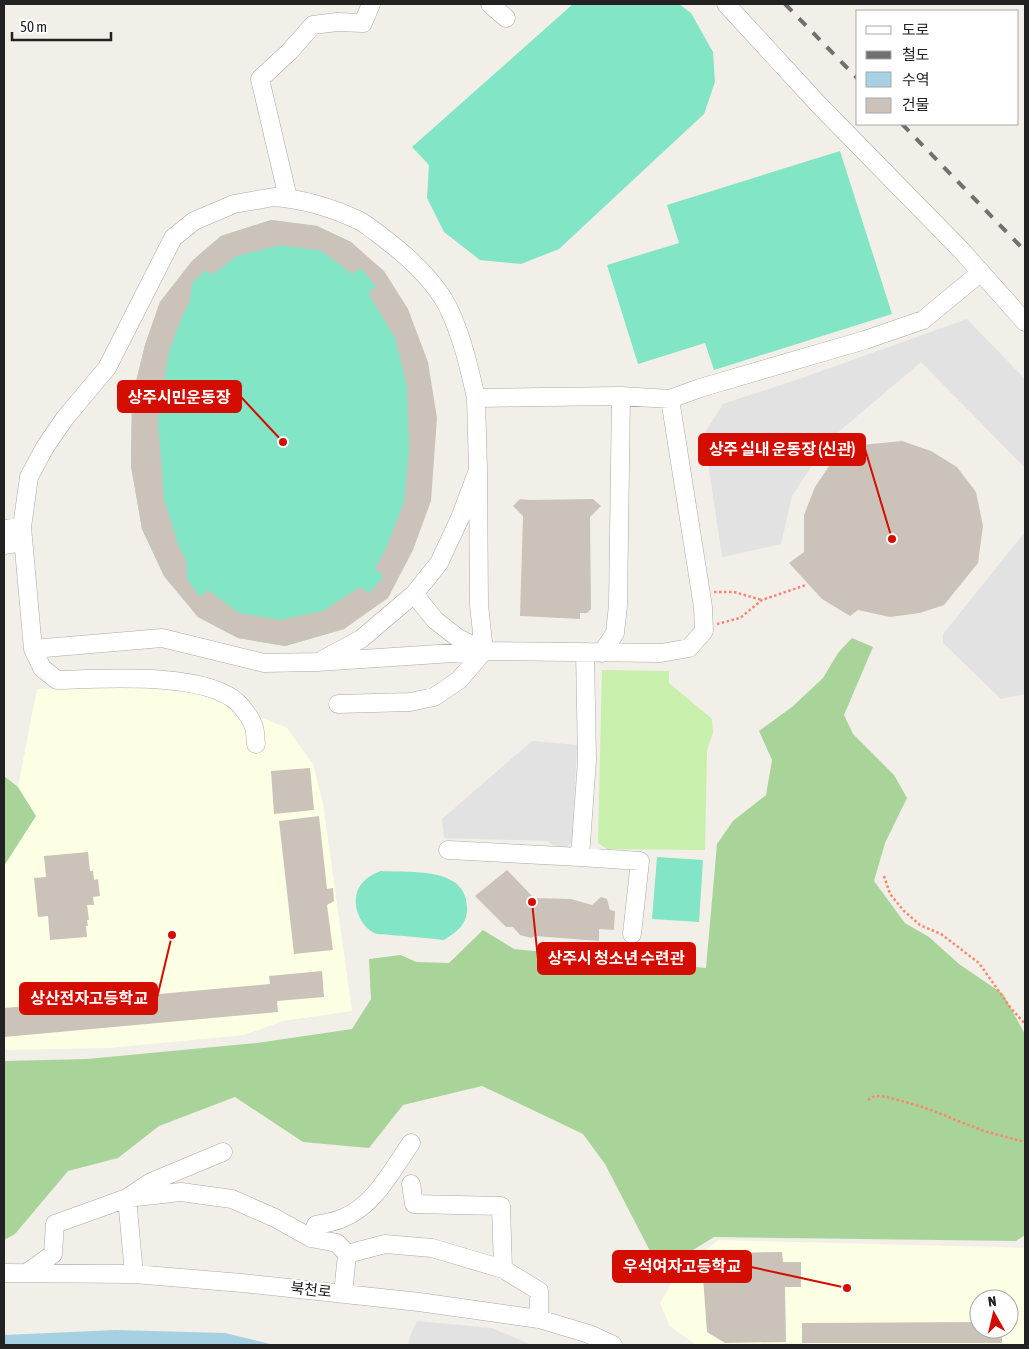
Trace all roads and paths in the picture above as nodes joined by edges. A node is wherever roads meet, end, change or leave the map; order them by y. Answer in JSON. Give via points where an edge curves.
{"nodes":[{"id":1,"x":371,"y":4,"type":"edge"},
{"id":2,"x":490,"y":4,"type":"edge"},
{"id":3,"x":726,"y":4,"type":"edge"},
{"id":4,"x":506,"y":18,"type":"dead end"},
{"id":5,"x":288,"y":198,"type":"junction"},
{"id":6,"x":980,"y":273,"type":"junction"},
{"id":7,"x":1025,"y":322,"type":"edge"},
{"id":8,"x":621,"y":396,"type":"junction"},
{"id":9,"x":476,"y":398,"type":"junction"},
{"id":10,"x":670,"y":399,"type":"junction"},
{"id":11,"x":478,"y":470,"type":"junction"},
{"id":12,"x":4,"y":530,"type":"edge"},
{"id":13,"x":23,"y":534,"type":"junction"},
{"id":14,"x":4,"y":545,"type":"edge"},
{"id":15,"x":806,"y":585,"type":"dead end"},
{"id":16,"x":700,"y":592,"type":"junction"},
{"id":17,"x":414,"y":594,"type":"junction"},
{"id":18,"x":762,"y":600,"type":"junction"},
{"id":19,"x":704,"y":627,"type":"junction"},
{"id":20,"x":33,"y":649,"type":"junction"},
{"id":21,"x":484,"y":651,"type":"junction"},
{"id":22,"x":594,"y":653,"type":"junction"},
{"id":23,"x":317,"y":662,"type":"junction"},
{"id":24,"x":338,"y":704,"type":"dead end"},
{"id":25,"x":256,"y":744,"type":"dead end"},
{"id":26,"x":448,"y":850,"type":"dead end"},
{"id":27,"x":580,"y":857,"type":"junction"},
{"id":28,"x":884,"y":876,"type":"dead end"},
{"id":29,"x":632,"y":934,"type":"dead end"},
{"id":30,"x":1025,"y":1024,"type":"edge"},
{"id":31,"x":868,"y":1100,"type":"dead end"},
{"id":32,"x":1025,"y":1142,"type":"edge"},
{"id":33,"x":411,"y":1144,"type":"dead end"},
{"id":34,"x":223,"y":1152,"type":"dead end"},
{"id":35,"x":411,"y":1184,"type":"dead end"},
{"id":36,"x":127,"y":1198,"type":"junction"},
{"id":37,"x":311,"y":1238,"type":"junction"},
{"id":38,"x":346,"y":1254,"type":"junction"},
{"id":39,"x":503,"y":1269,"type":"junction"},
{"id":40,"x":28,"y":1272,"type":"junction"},
{"id":41,"x":4,"y":1273,"type":"edge"},
{"id":42,"x":134,"y":1274,"type":"junction"},
{"id":43,"x":343,"y":1294,"type":"junction"},
{"id":44,"x":539,"y":1319,"type":"junction"},
{"id":45,"x":613,"y":1345,"type":"edge"}],
"edges":[{"from":1,"to":5,"type":"street","via":[[363,23],[313,25],[260,80]]},
{"from":2,"to":4,"type":"street"},
{"from":3,"to":6,"type":"street"},
{"from":5,"to":9,"type":"street","via":[[360,221],[423,272],[447,306],[468,363]]},
{"from":5,"to":13,"type":"street","via":[[274,197],[234,204],[194,221],[173,238],[107,368],[65,418],[29,477]]},
{"from":6,"to":7,"type":"street"},
{"from":6,"to":10,"type":"street","via":[[924,320]]},
{"from":8,"to":9,"type":"street"},
{"from":8,"to":10,"type":"street"},
{"from":8,"to":22,"type":"street","via":[[618,605],[615,633]]},
{"from":9,"to":11,"type":"street"},
{"from":10,"to":16,"type":"street"},
{"from":11,"to":17,"type":"street","via":[[439,563]]},
{"from":11,"to":21,"type":"street","via":[[479,605]]},
{"from":12,"to":13,"type":"street"},
{"from":13,"to":14,"type":"street"},
{"from":13,"to":20,"type":"street"},
{"from":15,"to":18,"type":"path"},
{"from":16,"to":18,"type":"path","via":[[734,592]]},
{"from":16,"to":19,"type":"street"},
{"from":17,"to":21,"type":"street","via":[[434,620],[458,638]]},
{"from":17,"to":23,"type":"street","via":[[361,640]]},
{"from":18,"to":19,"type":"path","via":[[740,618]]},
{"from":19,"to":22,"type":"street","via":[[689,648],[661,653]]},
{"from":20,"to":23,"type":"street","via":[[162,638],[264,662]]},
{"from":20,"to":25,"type":"street","via":[[42,668],[57,680],[138,678],[206,685],[238,702],[254,726]]},
{"from":21,"to":22,"type":"street"},
{"from":21,"to":23,"type":"street"},
{"from":21,"to":24,"type":"street","via":[[459,680],[434,697],[410,702]]},
{"from":22,"to":27,"type":"street"},
{"from":26,"to":27,"type":"street"},
{"from":27,"to":29,"type":"street","via":[[640,861]]},
{"from":28,"to":30,"type":"path","via":[[890,894],[904,912],[920,925],[941,934],[979,964]]},
{"from":31,"to":32,"type":"path","via":[[875,1096],[887,1097]]},
{"from":33,"to":37,"type":"street","via":[[367,1204],[344,1218],[316,1225]]},
{"from":34,"to":36,"type":"street","via":[[151,1182]]},
{"from":35,"to":39,"type":"street","via":[[414,1204],[501,1206]]},
{"from":36,"to":37,"type":"street","via":[[181,1192],[232,1199]]},
{"from":36,"to":40,"type":"street","via":[[55,1224],[53,1254]]},
{"from":36,"to":42,"type":"street"},
{"from":37,"to":38,"type":"street","via":[[337,1243]]},
{"from":38,"to":39,"type":"street","via":[[385,1244],[432,1248]]},
{"from":38,"to":43,"type":"street"},
{"from":39,"to":44,"type":"street","via":[[539,1291]]},
{"from":40,"to":41,"type":"street","name":"북천로"},
{"from":40,"to":42,"type":"street","name":"북천로"},
{"from":42,"to":43,"type":"street","name":"북천로"},
{"from":43,"to":44,"type":"street","name":"북천로"},
{"from":44,"to":45,"type":"street","name":"북천로"}]}
